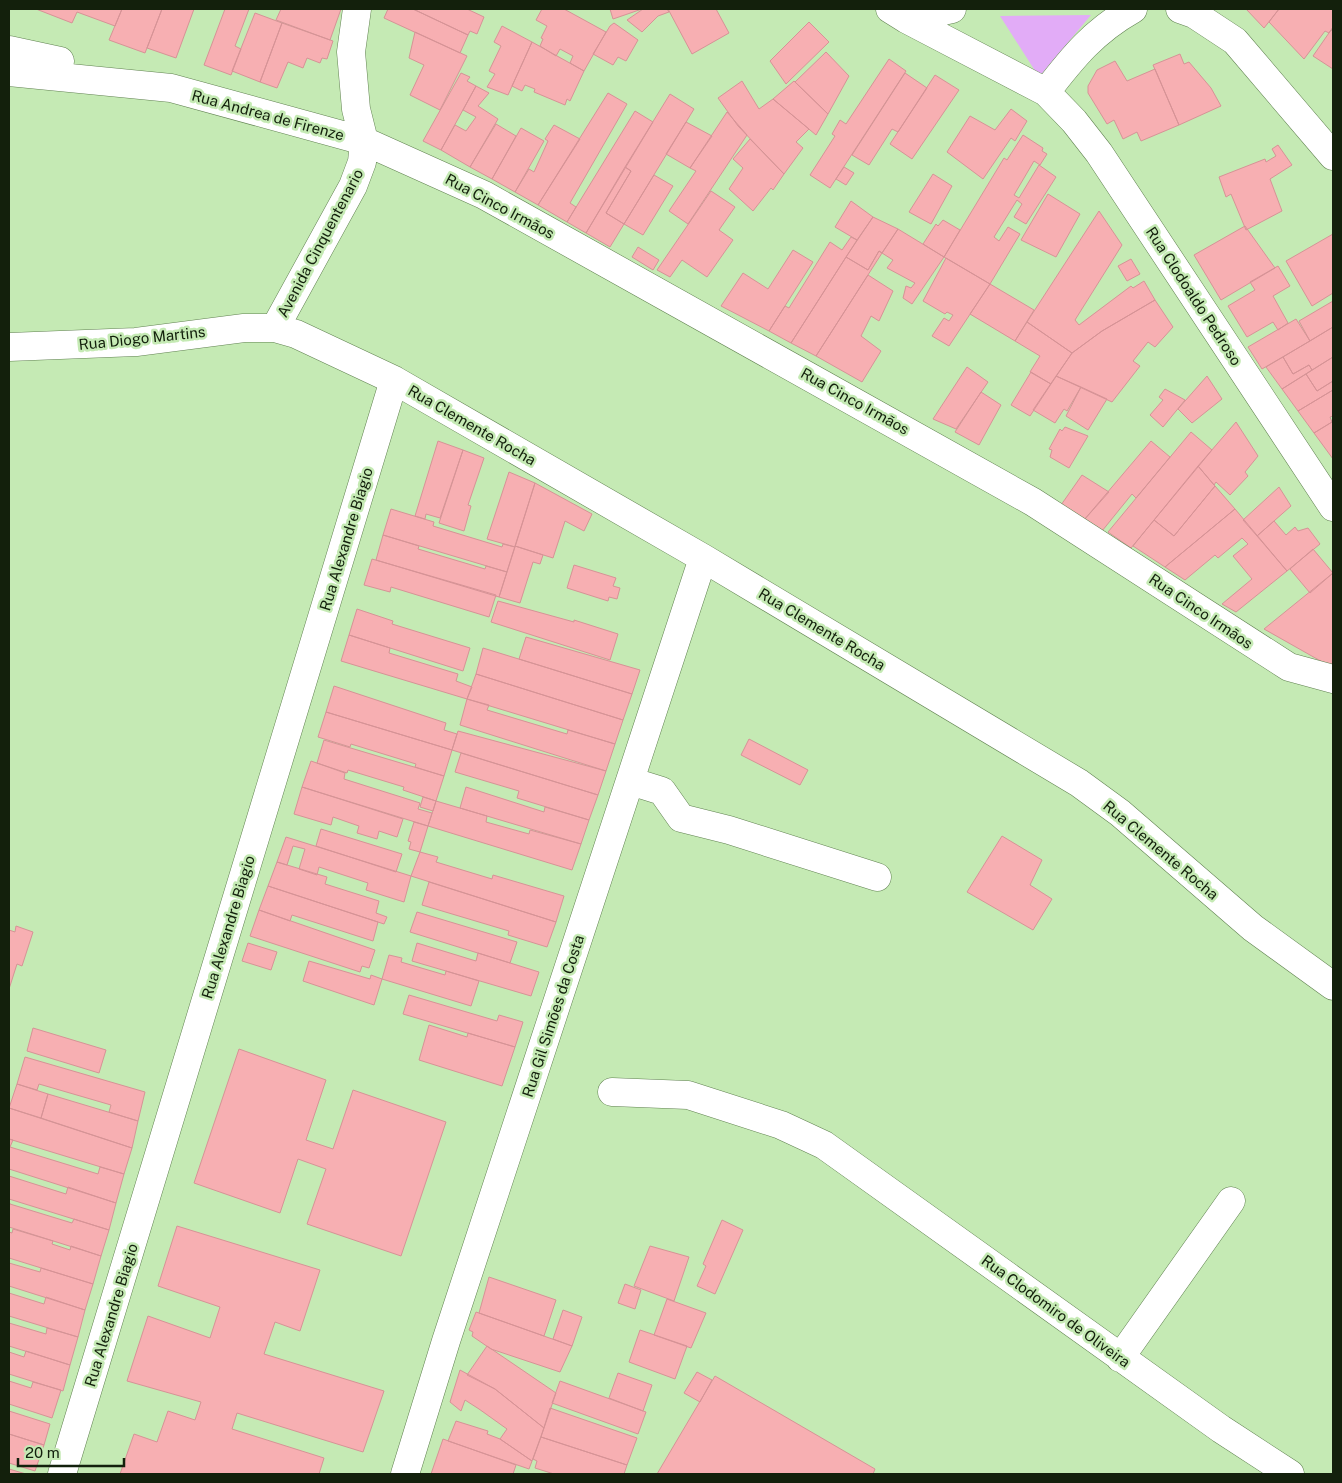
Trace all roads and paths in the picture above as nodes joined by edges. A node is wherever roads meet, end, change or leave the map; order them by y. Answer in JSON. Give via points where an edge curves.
{"nodes":[{"id":1,"x":357,"y":9,"type":"edge"},
{"id":2,"x":952,"y":9,"type":"edge"},
{"id":3,"x":1133,"y":9,"type":"edge"},
{"id":4,"x":1180,"y":9,"type":"edge"},
{"id":5,"x":898,"y":14,"type":"edge"},
{"id":6,"x":9,"y":50,"type":"edge"},
{"id":7,"x":9,"y":72,"type":"edge"},
{"id":8,"x":171,"y":88,"type":"junction"},
{"id":9,"x":1046,"y":92,"type":"junction"},
{"id":10,"x":364,"y":141,"type":"junction"},
{"id":11,"x":1333,"y":156,"type":"edge"},
{"id":12,"x":275,"y":328,"type":"junction"},
{"id":13,"x":9,"y":347,"type":"edge"},
{"id":14,"x":394,"y":380,"type":"junction"},
{"id":15,"x":1333,"y":507,"type":"edge"},
{"id":16,"x":704,"y":558,"type":"junction"},
{"id":17,"x":1333,"y":679,"type":"edge"},
{"id":18,"x":630,"y":782,"type":"junction"},
{"id":19,"x":877,"y":878,"type":"dead end"},
{"id":20,"x":1333,"y":986,"type":"edge"},
{"id":21,"x":612,"y":1092,"type":"dead end"},
{"id":22,"x":1231,"y":1201,"type":"dead end"},
{"id":23,"x":1120,"y":1358,"type":"junction"},
{"id":24,"x":62,"y":1474,"type":"edge"},
{"id":25,"x":405,"y":1474,"type":"edge"},
{"id":26,"x":1290,"y":1474,"type":"edge"}],
"edges":[{"from":1,"to":10,"type":"street","name":"Avenida Cinquentenario","via":[[351,52],[356,109]]},
{"from":2,"to":5,"type":"street"},
{"from":3,"to":9,"type":"street","via":[[1110,22],[1078,49]]},
{"from":4,"to":11,"type":"street","via":[[1194,14],[1235,41]]},
{"from":5,"to":9,"type":"street","name":"Rua Clodoaldo Pedroso"},
{"from":6,"to":8,"type":"street","name":"Rua Andrea de Firenze"},
{"from":7,"to":8,"type":"street","name":"Rua Andrea de Firenze"},
{"from":8,"to":10,"type":"street","name":"Rua Andrea de Firenze"},
{"from":9,"to":15,"type":"street","name":"Rua Clodoaldo Pedroso","via":[[1099,153]]},
{"from":10,"to":12,"type":"street","name":"Avenida Cinquentenario","via":[[362,162],[353,186]]},
{"from":10,"to":17,"type":"street","name":"Rua Cinco Irmãos","via":[[484,195],[888,419],[1033,502],[1289,667]]},
{"from":12,"to":13,"type":"street","name":"Rua Diogo Martins","via":[[244,328],[136,342]]},
{"from":12,"to":14,"type":"street","name":"Rua Clemente Rocha","via":[[328,347]]},
{"from":14,"to":16,"type":"street","name":"Rua Clemente Rocha"},
{"from":14,"to":24,"type":"street","name":"Rua Alexandre Biagio"},
{"from":16,"to":18,"type":"street","name":"Rua Gil Simões da Costa"},
{"from":16,"to":20,"type":"street","name":"Rua Clemente Rocha","via":[[1079,783],[1120,813],[1253,928]]},
{"from":18,"to":19,"type":"street","via":[[662,792],[681,818],[729,830]]},
{"from":18,"to":25,"type":"street","name":"Rua Gil Simões da Costa"},
{"from":21,"to":23,"type":"street","name":"Rua Clodomiro de Oliveira","via":[[688,1095],[781,1125],[824,1146]]},
{"from":22,"to":23,"type":"street"},
{"from":23,"to":26,"type":"street","name":"Rua Clodomiro de Oliveira"}]}
